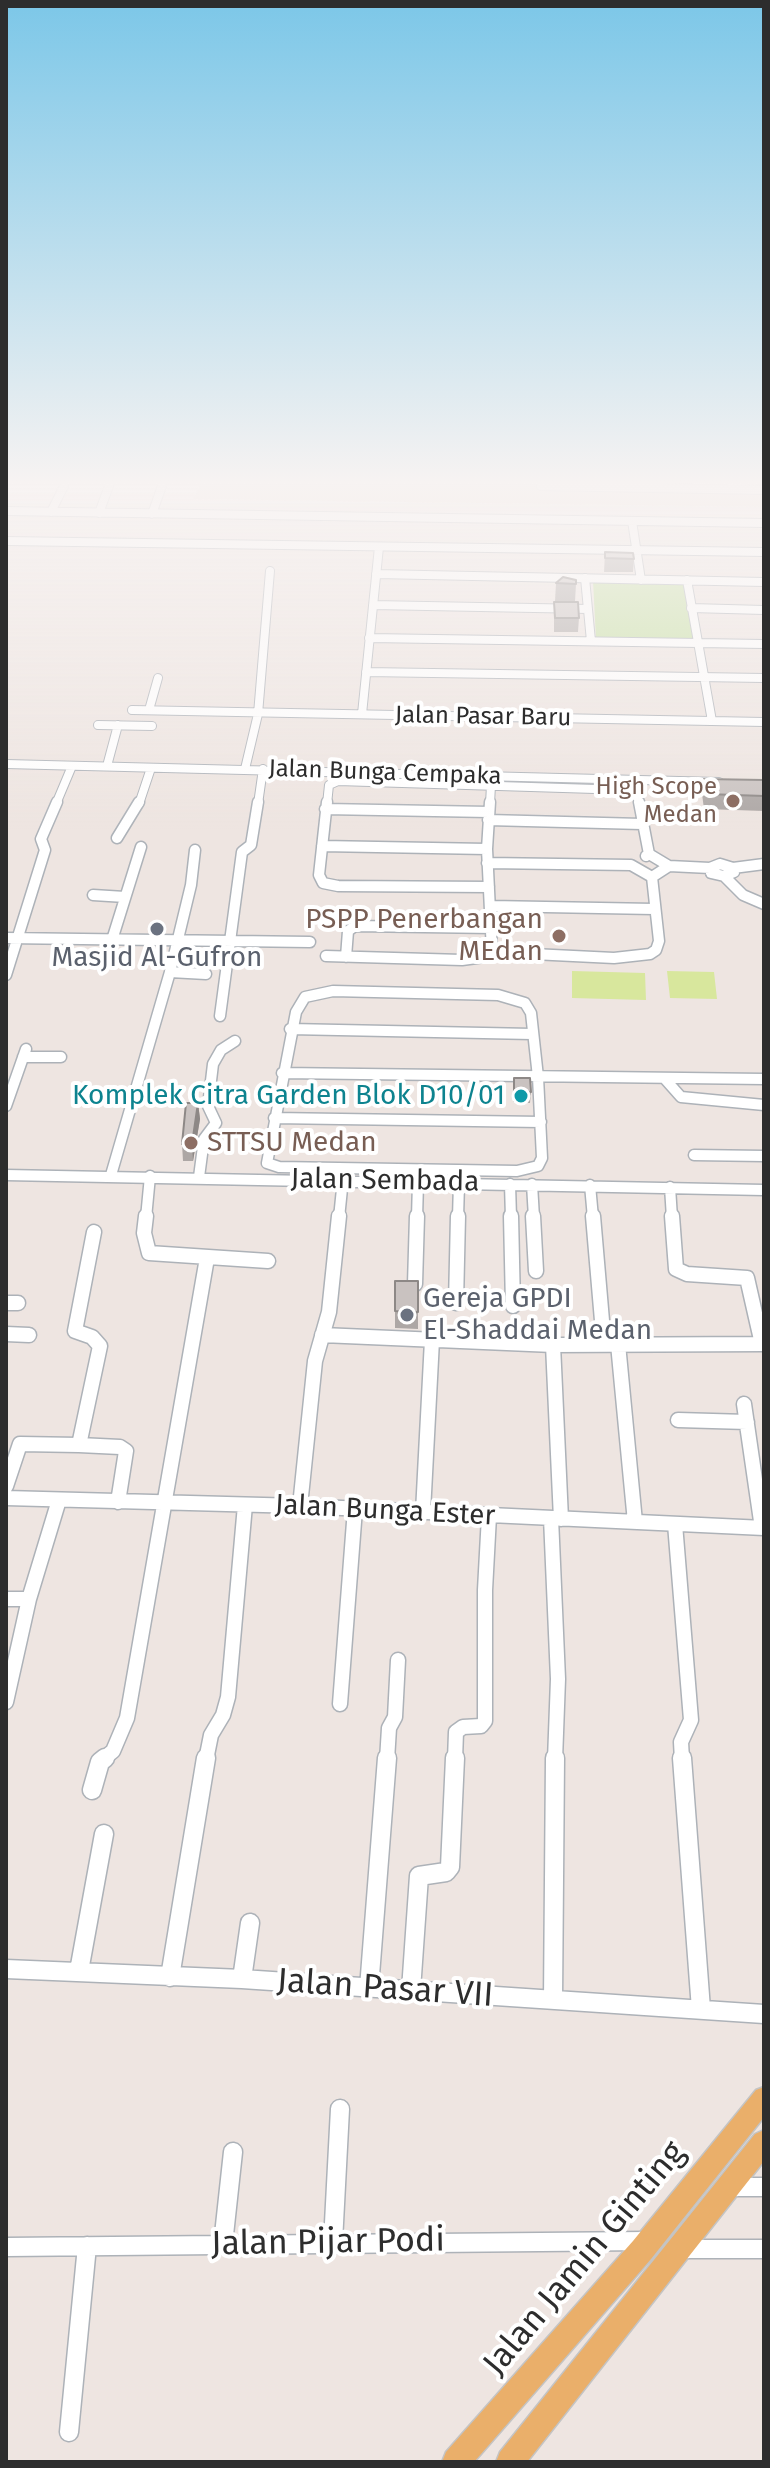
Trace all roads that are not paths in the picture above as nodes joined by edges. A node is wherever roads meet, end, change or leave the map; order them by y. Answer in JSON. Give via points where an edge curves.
{"nodes":[{"id":1,"x":267,"y":601,"type":"edge"},
{"id":2,"x":373,"y":601,"type":"edge"},
{"id":3,"x":587,"y":601,"type":"edge"},
{"id":4,"x":690,"y":601,"type":"edge"},
{"id":5,"x":373,"y":605,"type":"junction"},
{"id":6,"x":691,"y":608,"type":"junction"},
{"id":7,"x":588,"y":609,"type":"junction"},
{"id":8,"x":764,"y":610,"type":"edge"},
{"id":9,"x":369,"y":638,"type":"junction"},
{"id":10,"x":591,"y":641,"type":"junction"},
{"id":11,"x":697,"y":643,"type":"junction"},
{"id":12,"x":764,"y":644,"type":"edge"},
{"id":13,"x":366,"y":672,"type":"junction"},
{"id":14,"x":705,"y":677,"type":"junction"},
{"id":15,"x":158,"y":678,"type":"dead end"},
{"id":16,"x":764,"y":678,"type":"edge"},
{"id":17,"x":132,"y":710,"type":"dead end"},
{"id":18,"x":149,"y":710,"type":"junction"},
{"id":19,"x":258,"y":714,"type":"junction"},
{"id":20,"x":362,"y":714,"type":"junction"},
{"id":21,"x":712,"y":721,"type":"junction"},
{"id":22,"x":764,"y":722,"type":"edge"},
{"id":23,"x":98,"y":725,"type":"dead end"},
{"id":24,"x":118,"y":725,"type":"junction"},
{"id":25,"x":152,"y":726,"type":"dead end"},
{"id":26,"x":6,"y":754,"type":"edge"},
{"id":27,"x":6,"y":762,"type":"edge"},
{"id":28,"x":72,"y":766,"type":"junction"},
{"id":29,"x":107,"y":766,"type":"junction"},
{"id":30,"x":151,"y":768,"type":"junction"},
{"id":31,"x":245,"y":769,"type":"junction"},
{"id":32,"x":263,"y":769,"type":"junction"},
{"id":33,"x":732,"y":783,"type":"edge"},
{"id":34,"x":491,"y":785,"type":"junction"},
{"id":35,"x":325,"y":809,"type":"junction"},
{"id":36,"x":489,"y":816,"type":"junction"},
{"id":37,"x":642,"y":824,"type":"junction"},
{"id":38,"x":117,"y":838,"type":"dead end"},
{"id":39,"x":322,"y":846,"type":"junction"},
{"id":40,"x":141,"y":847,"type":"dead end"},
{"id":41,"x":487,"y":849,"type":"junction"},
{"id":42,"x":195,"y":850,"type":"dead end"},
{"id":43,"x":649,"y":854,"type":"junction"},
{"id":44,"x":487,"y":863,"type":"junction"},
{"id":45,"x":764,"y":864,"type":"edge"},
{"id":46,"x":631,"y":865,"type":"junction"},
{"id":47,"x":669,"y":866,"type":"junction"},
{"id":48,"x":710,"y":868,"type":"junction"},
{"id":49,"x":733,"y":868,"type":"junction"},
{"id":50,"x":724,"y":876,"type":"junction"},
{"id":51,"x":652,"y":877,"type":"junction"},
{"id":52,"x":489,"y":887,"type":"junction"},
{"id":53,"x":93,"y":895,"type":"dead end"},
{"id":54,"x":125,"y":897,"type":"junction"},
{"id":55,"x":764,"y":904,"type":"edge"},
{"id":56,"x":491,"y":906,"type":"junction"},
{"id":57,"x":654,"y":909,"type":"junction"},
{"id":58,"x":493,"y":928,"type":"junction"},
{"id":59,"x":11,"y":938,"type":"edge"},
{"id":60,"x":112,"y":940,"type":"junction"},
{"id":61,"x":176,"y":940,"type":"junction"},
{"id":62,"x":229,"y":941,"type":"junction"},
{"id":63,"x":310,"y":942,"type":"dead end"},
{"id":64,"x":492,"y":952,"type":"junction"},
{"id":65,"x":326,"y":956,"type":"dead end"},
{"id":66,"x":346,"y":957,"type":"junction"},
{"id":67,"x":170,"y":972,"type":"junction"},
{"id":68,"x":206,"y":974,"type":"dead end"},
{"id":69,"x":6,"y":975,"type":"edge"},
{"id":70,"x":220,"y":1016,"type":"dead end"},
{"id":71,"x":290,"y":1029,"type":"junction"},
{"id":72,"x":532,"y":1034,"type":"junction"},
{"id":73,"x":235,"y":1041,"type":"dead end"},
{"id":74,"x":61,"y":1057,"type":"dead end"},
{"id":75,"x":282,"y":1073,"type":"junction"},
{"id":76,"x":538,"y":1077,"type":"junction"},
{"id":77,"x":11,"y":1079,"type":"edge"},
{"id":78,"x":665,"y":1079,"type":"junction"},
{"id":79,"x":764,"y":1079,"type":"edge"},
{"id":80,"x":764,"y":1105,"type":"edge"},
{"id":81,"x":6,"y":1106,"type":"edge"},
{"id":82,"x":274,"y":1118,"type":"junction"},
{"id":83,"x":541,"y":1122,"type":"junction"},
{"id":84,"x":694,"y":1155,"type":"dead end"},
{"id":85,"x":764,"y":1156,"type":"edge"},
{"id":86,"x":111,"y":1175,"type":"junction"},
{"id":87,"x":6,"y":1176,"type":"edge"},
{"id":88,"x":150,"y":1176,"type":"junction"},
{"id":89,"x":199,"y":1177,"type":"junction"},
{"id":90,"x":343,"y":1179,"type":"junction"},
{"id":91,"x":418,"y":1182,"type":"junction"},
{"id":92,"x":459,"y":1183,"type":"junction"},
{"id":93,"x":510,"y":1184,"type":"junction"},
{"id":94,"x":532,"y":1184,"type":"junction"},
{"id":95,"x":590,"y":1185,"type":"junction"},
{"id":96,"x":670,"y":1187,"type":"junction"},
{"id":97,"x":764,"y":1190,"type":"edge"},
{"id":98,"x":94,"y":1232,"type":"dead end"},
{"id":99,"x":207,"y":1258,"type":"junction"},
{"id":100,"x":268,"y":1261,"type":"dead end"},
{"id":101,"x":536,"y":1271,"type":"dead end"},
{"id":102,"x":415,"y":1284,"type":"edge"},
{"id":103,"x":456,"y":1303,"type":"dead end"},
{"id":104,"x":513,"y":1306,"type":"dead end"},
{"id":105,"x":6,"y":1334,"type":"edge"},
{"id":106,"x":29,"y":1335,"type":"dead end"},
{"id":107,"x":322,"y":1335,"type":"junction"},
{"id":108,"x":432,"y":1340,"type":"junction"},
{"id":109,"x":611,"y":1344,"type":"junction"},
{"id":110,"x":763,"y":1344,"type":"edge"},
{"id":111,"x":553,"y":1345,"type":"junction"},
{"id":112,"x":744,"y":1404,"type":"dead end"},
{"id":113,"x":678,"y":1420,"type":"dead end"},
{"id":114,"x":747,"y":1422,"type":"junction"},
{"id":115,"x":79,"y":1445,"type":"junction"},
{"id":116,"x":6,"y":1486,"type":"edge"},
{"id":117,"x":6,"y":1498,"type":"edge"},
{"id":118,"x":59,"y":1500,"type":"junction"},
{"id":119,"x":118,"y":1502,"type":"junction"},
{"id":120,"x":166,"y":1502,"type":"junction"},
{"id":121,"x":245,"y":1505,"type":"junction"},
{"id":122,"x":300,"y":1506,"type":"junction"},
{"id":123,"x":355,"y":1509,"type":"junction"},
{"id":124,"x":423,"y":1512,"type":"junction"},
{"id":125,"x":489,"y":1516,"type":"junction"},
{"id":126,"x":556,"y":1519,"type":"junction"},
{"id":127,"x":635,"y":1522,"type":"junction"},
{"id":128,"x":675,"y":1524,"type":"junction"},
{"id":129,"x":763,"y":1528,"type":"edge"},
{"id":130,"x":6,"y":1599,"type":"edge"},
{"id":131,"x":29,"y":1599,"type":"junction"},
{"id":132,"x":398,"y":1660,"type":"dead end"},
{"id":133,"x":6,"y":1702,"type":"edge"},
{"id":134,"x":340,"y":1704,"type":"dead end"},
{"id":135,"x":92,"y":1790,"type":"dead end"},
{"id":136,"x":104,"y":1834,"type":"dead end"},
{"id":137,"x":250,"y":1923,"type":"dead end"},
{"id":138,"x":6,"y":1969,"type":"edge"},
{"id":139,"x":79,"y":1971,"type":"junction"},
{"id":140,"x":170,"y":1977,"type":"junction"},
{"id":141,"x":242,"y":1979,"type":"junction"},
{"id":142,"x":369,"y":1988,"type":"junction"},
{"id":143,"x":411,"y":1990,"type":"junction"},
{"id":144,"x":553,"y":2000,"type":"junction"},
{"id":145,"x":701,"y":2009,"type":"junction"},
{"id":146,"x":764,"y":2014,"type":"edge"},
{"id":147,"x":764,"y":2098,"type":"edge"},
{"id":148,"x":340,"y":2109,"type":"dead end"},
{"id":149,"x":764,"y":2142,"type":"edge"},
{"id":150,"x":233,"y":2152,"type":"dead end"},
{"id":151,"x":731,"y":2187,"type":"junction"},
{"id":152,"x":764,"y":2187,"type":"edge"},
{"id":153,"x":650,"y":2241,"type":"junction"},
{"id":154,"x":333,"y":2242,"type":"junction"},
{"id":155,"x":223,"y":2244,"type":"junction"},
{"id":156,"x":87,"y":2246,"type":"junction"},
{"id":157,"x":6,"y":2247,"type":"edge"},
{"id":158,"x":682,"y":2249,"type":"junction"},
{"id":159,"x":764,"y":2249,"type":"edge"},
{"id":160,"x":69,"y":2432,"type":"dead end"},
{"id":161,"x":456,"y":2462,"type":"edge"},
{"id":162,"x":510,"y":2462,"type":"edge"}],
"edges":[{"from":1,"to":19,"type":"street"},
{"from":2,"to":5,"type":"street"},
{"from":3,"to":7,"type":"street"},
{"from":4,"to":6,"type":"street"},
{"from":5,"to":7,"type":"street"},
{"from":5,"to":9,"type":"street"},
{"from":6,"to":8,"type":"street"},
{"from":6,"to":11,"type":"street"},
{"from":7,"to":10,"type":"street"},
{"from":9,"to":10,"type":"street"},
{"from":9,"to":13,"type":"street"},
{"from":10,"to":11,"type":"street"},
{"from":11,"to":12,"type":"street"},
{"from":11,"to":14,"type":"street"},
{"from":13,"to":14,"type":"street"},
{"from":13,"to":20,"type":"street"},
{"from":14,"to":16,"type":"street"},
{"from":14,"to":21,"type":"street"},
{"from":15,"to":18,"type":"street"},
{"from":17,"to":18,"type":"street","name":"Jalan Pasar Baru"},
{"from":18,"to":19,"type":"street","name":"Jalan Pasar Baru"},
{"from":19,"to":20,"type":"street","name":"Jalan Pasar Baru"},
{"from":19,"to":31,"type":"street"},
{"from":20,"to":21,"type":"street","name":"Jalan Pasar Baru"},
{"from":21,"to":22,"type":"street","name":"Jalan Pasar Baru"},
{"from":23,"to":24,"type":"street"},
{"from":24,"to":25,"type":"street"},
{"from":24,"to":29,"type":"street"},
{"from":26,"to":27,"type":"street"},
{"from":27,"to":28,"type":"street","name":"Jalan Bunga Cempaka"},
{"from":28,"to":29,"type":"street","name":"Jalan Bunga Cempaka"},
{"from":28,"to":59,"type":"street","via":[[41,839],[45,850]]},
{"from":29,"to":30,"type":"street","name":"Jalan Bunga Cempaka"},
{"from":30,"to":31,"type":"street","name":"Jalan Bunga Cempaka"},
{"from":30,"to":38,"type":"street","via":[[139,803]]},
{"from":31,"to":32,"type":"street","name":"Jalan Bunga Cempaka"},
{"from":32,"to":33,"type":"street","name":"Jalan Bunga Cempaka"},
{"from":32,"to":62,"type":"street","via":[[251,845],[242,852]]},
{"from":34,"to":35,"type":"street","via":[[336,782],[328,787]]},
{"from":34,"to":36,"type":"street"},
{"from":34,"to":37,"type":"street","via":[[627,790],[638,798]]},
{"from":35,"to":36,"type":"street"},
{"from":35,"to":39,"type":"street"},
{"from":36,"to":37,"type":"street"},
{"from":36,"to":41,"type":"street"},
{"from":37,"to":43,"type":"street"},
{"from":39,"to":41,"type":"street"},
{"from":39,"to":52,"type":"street","via":[[319,878],[327,884]]},
{"from":40,"to":54,"type":"street"},
{"from":41,"to":44,"type":"street"},
{"from":42,"to":61,"type":"street"},
{"from":43,"to":46,"type":"street"},
{"from":43,"to":47,"type":"street"},
{"from":44,"to":46,"type":"street"},
{"from":44,"to":52,"type":"street"},
{"from":45,"to":49,"type":"street"},
{"from":46,"to":51,"type":"street"},
{"from":47,"to":48,"type":"street"},
{"from":47,"to":51,"type":"street"},
{"from":48,"to":49,"type":"street"},
{"from":48,"to":50,"type":"street","via":[[714,875]]},
{"from":49,"to":50,"type":"street"},
{"from":50,"to":55,"type":"street","via":[[743,895]]},
{"from":51,"to":57,"type":"street"},
{"from":52,"to":56,"type":"street"},
{"from":53,"to":54,"type":"street"},
{"from":54,"to":60,"type":"street"},
{"from":56,"to":57,"type":"street"},
{"from":56,"to":58,"type":"street"},
{"from":57,"to":64,"type":"street","via":[[659,941],[650,954],[614,958]]},
{"from":58,"to":64,"type":"street"},
{"from":58,"to":66,"type":"street","via":[[355,926],[348,931]]},
{"from":59,"to":60,"type":"street"},
{"from":59,"to":69,"type":"street"},
{"from":60,"to":61,"type":"street"},
{"from":61,"to":62,"type":"street"},
{"from":61,"to":67,"type":"street"},
{"from":62,"to":63,"type":"street"},
{"from":62,"to":70,"type":"street"},
{"from":64,"to":66,"type":"street","via":[[462,960]]},
{"from":65,"to":66,"type":"street"},
{"from":67,"to":68,"type":"street"},
{"from":67,"to":86,"type":"street"},
{"from":71,"to":72,"type":"street"},
{"from":71,"to":72,"type":"street","via":[[301,1000],[317,992],[498,995],[525,1003]]},
{"from":71,"to":75,"type":"street"},
{"from":72,"to":76,"type":"street"},
{"from":73,"to":89,"type":"street","via":[[213,1064],[208,1106],[216,1123],[204,1139]]},
{"from":74,"to":77,"type":"street","via":[[25,1053]]},
{"from":75,"to":76,"type":"street"},
{"from":75,"to":82,"type":"street"},
{"from":76,"to":78,"type":"street"},
{"from":76,"to":83,"type":"street"},
{"from":77,"to":81,"type":"street"},
{"from":78,"to":79,"type":"street"},
{"from":78,"to":80,"type":"street","via":[[681,1097]]},
{"from":82,"to":83,"type":"street"},
{"from":82,"to":83,"type":"street","via":[[266,1158],[273,1166],[517,1171],[534,1169],[541,1162]]},
{"from":84,"to":85,"type":"street"},
{"from":86,"to":87,"type":"street","name":"Jalan Sembada"},
{"from":86,"to":88,"type":"street","name":"Jalan Sembada"},
{"from":88,"to":89,"type":"street","name":"Jalan Sembada"},
{"from":88,"to":99,"type":"street","via":[[147,1251]]},
{"from":89,"to":90,"type":"street","name":"Jalan Sembada"},
{"from":90,"to":91,"type":"street","name":"Jalan Sembada"},
{"from":90,"to":107,"type":"street"},
{"from":91,"to":92,"type":"street","name":"Jalan Sembada"},
{"from":91,"to":102,"type":"street"},
{"from":92,"to":93,"type":"street","name":"Jalan Sembada"},
{"from":92,"to":103,"type":"street"},
{"from":93,"to":94,"type":"street","name":"Jalan Sembada"},
{"from":93,"to":104,"type":"street"},
{"from":94,"to":95,"type":"street","name":"Jalan Sembada"},
{"from":94,"to":101,"type":"street"},
{"from":95,"to":96,"type":"street","name":"Jalan Sembada"},
{"from":95,"to":109,"type":"street"},
{"from":96,"to":97,"type":"street","name":"Jalan Sembada"},
{"from":96,"to":110,"type":"street","via":[[676,1269],[747,1278]]},
{"from":98,"to":115,"type":"street","via":[[75,1331],[100,1346]]},
{"from":99,"to":100,"type":"street"},
{"from":99,"to":120,"type":"street"},
{"from":105,"to":106,"type":"street"},
{"from":107,"to":108,"type":"street"},
{"from":107,"to":122,"type":"street"},
{"from":108,"to":111,"type":"street"},
{"from":108,"to":124,"type":"street"},
{"from":109,"to":110,"type":"street"},
{"from":109,"to":111,"type":"street"},
{"from":109,"to":127,"type":"street"},
{"from":111,"to":126,"type":"street"},
{"from":112,"to":114,"type":"street"},
{"from":113,"to":114,"type":"street"},
{"from":114,"to":129,"type":"street"},
{"from":115,"to":116,"type":"street","via":[[20,1444]]},
{"from":115,"to":119,"type":"street","via":[[126,1451]]},
{"from":117,"to":118,"type":"street","name":"Jalan Bunga Ester"},
{"from":118,"to":119,"type":"street","name":"Jalan Bunga Ester"},
{"from":118,"to":131,"type":"street"},
{"from":119,"to":120,"type":"street","name":"Jalan Bunga Ester"},
{"from":120,"to":121,"type":"street","name":"Jalan Bunga Ester"},
{"from":120,"to":135,"type":"street","via":[[127,1718],[113,1751],[100,1762]]},
{"from":121,"to":122,"type":"street","name":"Jalan Bunga Ester"},
{"from":121,"to":140,"type":"street","via":[[226,1707],[209,1744]]},
{"from":122,"to":123,"type":"street","name":"Jalan Bunga Ester"},
{"from":123,"to":124,"type":"street","name":"Jalan Bunga Ester"},
{"from":123,"to":134,"type":"street"},
{"from":124,"to":125,"type":"street","name":"Jalan Bunga Ester"},
{"from":125,"to":126,"type":"street","name":"Jalan Bunga Ester"},
{"from":125,"to":143,"type":"street","via":[[485,1721],[456,1732],[450,1867],[419,1878]]},
{"from":126,"to":127,"type":"street","name":"Jalan Bunga Ester"},
{"from":126,"to":144,"type":"street"},
{"from":127,"to":128,"type":"street","name":"Jalan Bunga Ester"},
{"from":128,"to":129,"type":"street","name":"Jalan Bunga Ester"},
{"from":128,"to":145,"type":"street","via":[[690,1693],[691,1720],[681,1742]]},
{"from":130,"to":131,"type":"street"},
{"from":131,"to":133,"type":"street"},
{"from":132,"to":142,"type":"street"},
{"from":136,"to":139,"type":"street"},
{"from":137,"to":141,"type":"street"},
{"from":138,"to":139,"type":"street","name":"Jalan Pasar VII"},
{"from":139,"to":140,"type":"street","name":"Jalan Pasar VII"},
{"from":140,"to":141,"type":"street","name":"Jalan Pasar VII"},
{"from":141,"to":142,"type":"street","name":"Jalan Pasar VII"},
{"from":142,"to":143,"type":"street","name":"Jalan Pasar VII"},
{"from":143,"to":144,"type":"street","name":"Jalan Pasar VII"},
{"from":144,"to":145,"type":"street","name":"Jalan Pasar VII"},
{"from":145,"to":146,"type":"street","name":"Jalan Pasar VII"},
{"from":147,"to":153,"type":"main road","name":"Jalan Jamin Ginting"},
{"from":148,"to":154,"type":"street"},
{"from":149,"to":151,"type":"main road"},
{"from":150,"to":155,"type":"street"},
{"from":151,"to":152,"type":"street"},
{"from":151,"to":158,"type":"main road"},
{"from":153,"to":154,"type":"street","name":"Jalan Pijar Podi"},
{"from":153,"to":161,"type":"main road","name":"Jalan Jamin Ginting"},
{"from":154,"to":155,"type":"street","name":"Jalan Pijar Podi"},
{"from":155,"to":156,"type":"street","name":"Jalan Pijar Podi"},
{"from":156,"to":157,"type":"street","name":"Jalan Pijar Podi"},
{"from":156,"to":160,"type":"street"},
{"from":158,"to":159,"type":"street"},
{"from":158,"to":162,"type":"main road"}]}
